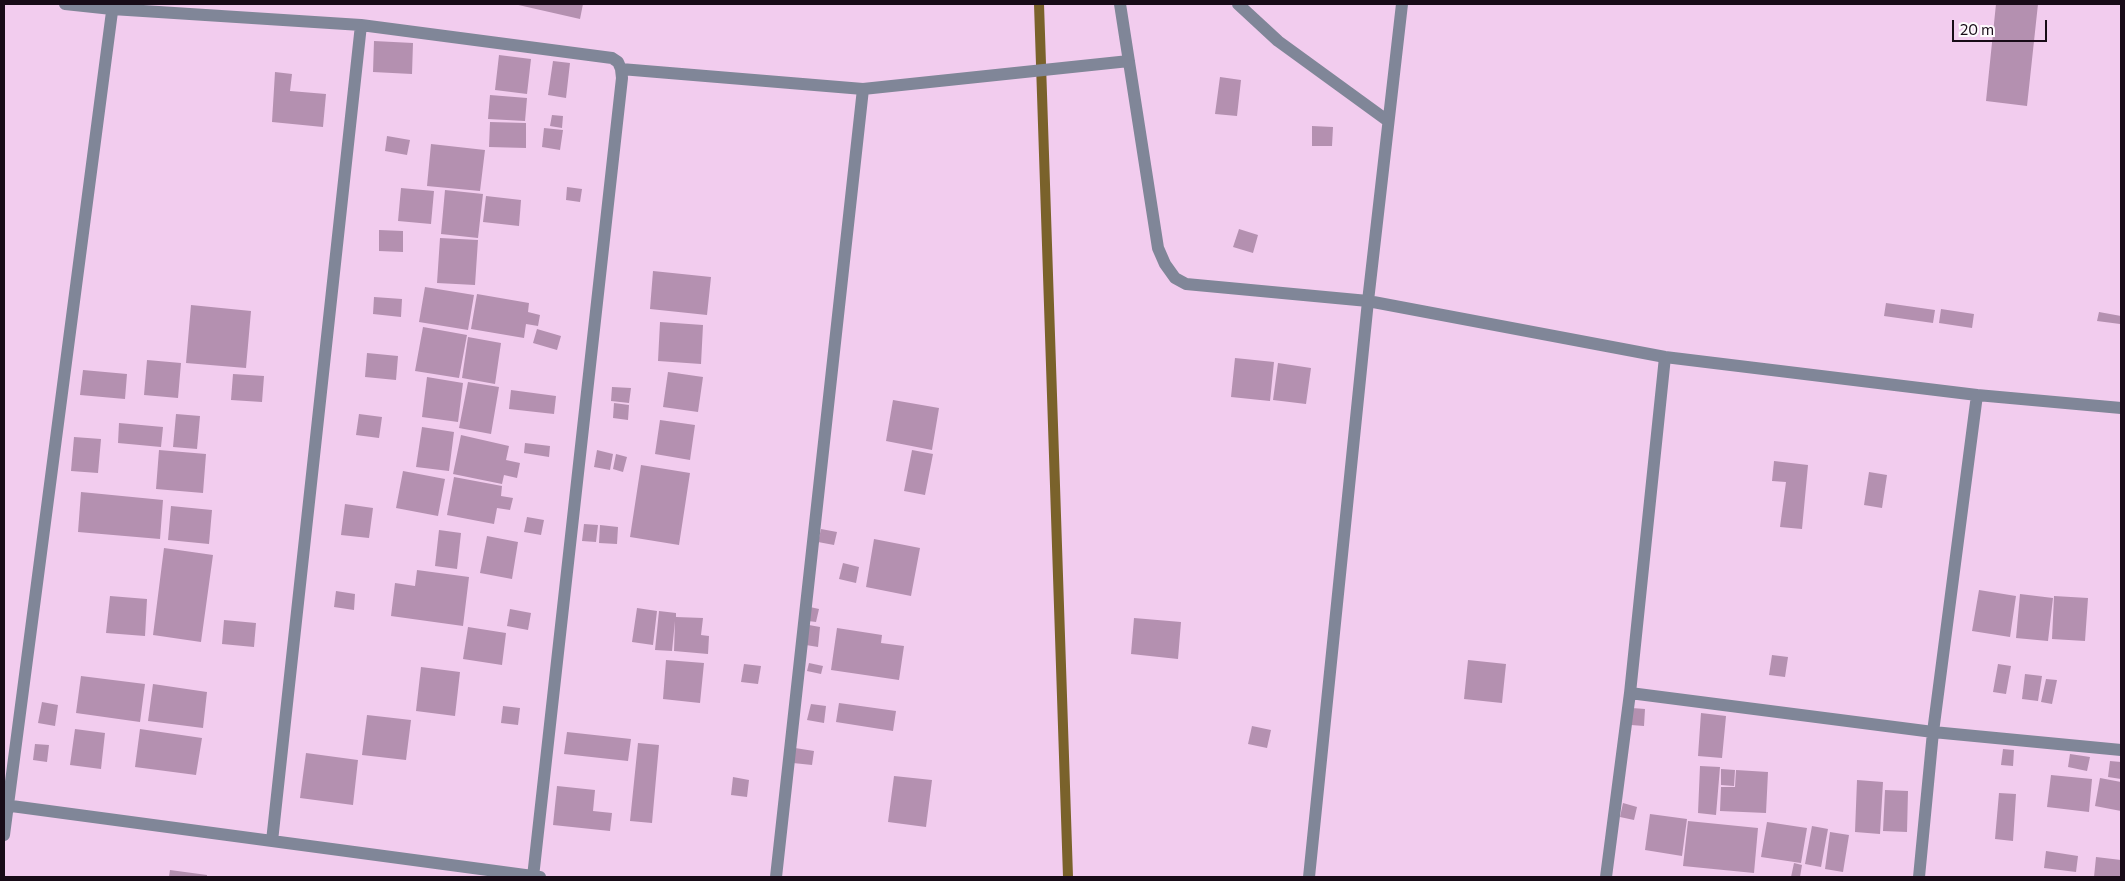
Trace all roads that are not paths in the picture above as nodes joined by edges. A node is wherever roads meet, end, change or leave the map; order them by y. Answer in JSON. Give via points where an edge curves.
{"nodes":[{"id":1,"x":65,"y":4,"type":"edge"},
{"id":2,"x":1120,"y":4,"type":"edge"},
{"id":3,"x":1238,"y":4,"type":"edge"},
{"id":4,"x":1402,"y":4,"type":"edge"},
{"id":5,"x":112,"y":6,"type":"edge"},
{"id":6,"x":361,"y":25,"type":"junction"},
{"id":7,"x":1129,"y":61,"type":"junction"},
{"id":8,"x":622,"y":70,"type":"junction"},
{"id":9,"x":863,"y":88,"type":"junction"},
{"id":10,"x":1388,"y":121,"type":"junction"},
{"id":11,"x":1368,"y":301,"type":"junction"},
{"id":12,"x":1665,"y":357,"type":"junction"},
{"id":13,"x":1977,"y":395,"type":"junction"},
{"id":14,"x":2121,"y":408,"type":"edge"},
{"id":15,"x":1630,"y":693,"type":"junction"},
{"id":16,"x":1933,"y":732,"type":"junction"},
{"id":17,"x":2121,"y":750,"type":"edge"},
{"id":18,"x":6,"y":805,"type":"edge"},
{"id":19,"x":4,"y":836,"type":"edge"},
{"id":20,"x":272,"y":841,"type":"junction"},
{"id":21,"x":535,"y":877,"type":"edge"},
{"id":22,"x":776,"y":877,"type":"edge"},
{"id":23,"x":1309,"y":877,"type":"edge"},
{"id":24,"x":1606,"y":877,"type":"edge"},
{"id":25,"x":1920,"y":877,"type":"edge"}],
"edges":[{"from":1,"to":5,"type":"street"},
{"from":2,"to":7,"type":"street"},
{"from":3,"to":10,"type":"street","via":[[1278,41]]},
{"from":4,"to":10,"type":"street"},
{"from":5,"to":6,"type":"street"},
{"from":5,"to":18,"type":"street"},
{"from":6,"to":8,"type":"street","via":[[612,58]]},
{"from":6,"to":20,"type":"street"},
{"from":7,"to":9,"type":"street"},
{"from":7,"to":11,"type":"street","via":[[1158,248],[1175,278],[1186,284]]},
{"from":8,"to":9,"type":"street"},
{"from":8,"to":21,"type":"street"},
{"from":9,"to":22,"type":"street"},
{"from":10,"to":11,"type":"street"},
{"from":11,"to":12,"type":"street"},
{"from":11,"to":23,"type":"street"},
{"from":12,"to":13,"type":"street"},
{"from":12,"to":15,"type":"street"},
{"from":13,"to":14,"type":"street"},
{"from":13,"to":16,"type":"street"},
{"from":15,"to":16,"type":"street"},
{"from":15,"to":24,"type":"street"},
{"from":16,"to":17,"type":"street"},
{"from":16,"to":25,"type":"street"},
{"from":18,"to":19,"type":"street"},
{"from":18,"to":20,"type":"street"},
{"from":20,"to":21,"type":"street"}]}
